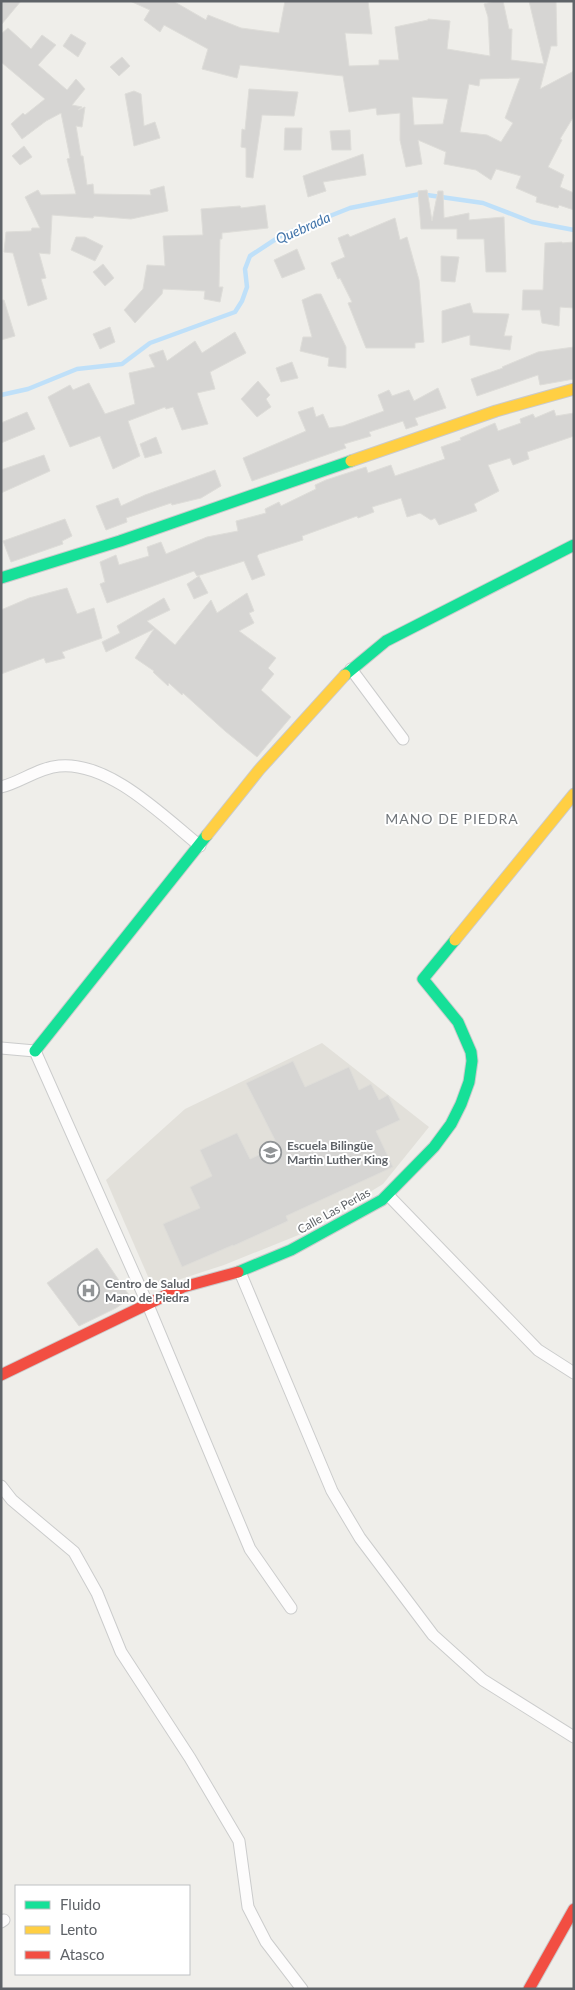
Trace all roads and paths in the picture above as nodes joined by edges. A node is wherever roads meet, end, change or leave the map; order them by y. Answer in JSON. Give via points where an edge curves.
{"nodes":[{"id":1,"x":574,"y":389,"type":"edge"},
{"id":2,"x":574,"y":545,"type":"edge"},
{"id":3,"x":1,"y":578,"type":"edge"},
{"id":4,"x":351,"y":669,"type":"junction"},
{"id":5,"x":403,"y":739,"type":"dead end"},
{"id":6,"x":1,"y":787,"type":"edge"},
{"id":7,"x":574,"y":794,"type":"edge"},
{"id":8,"x":200,"y":846,"type":"junction"},
{"id":9,"x":1,"y":1048,"type":"edge"},
{"id":10,"x":35,"y":1051,"type":"junction"},
{"id":11,"x":388,"y":1195,"type":"junction"},
{"id":12,"x":240,"y":1272,"type":"junction"},
{"id":13,"x":148,"y":1305,"type":"junction"},
{"id":14,"x":574,"y":1373,"type":"edge"},
{"id":15,"x":1,"y":1375,"type":"edge"},
{"id":16,"x":1,"y":1486,"type":"edge"},
{"id":17,"x":291,"y":1608,"type":"dead end"},
{"id":18,"x":574,"y":1737,"type":"edge"},
{"id":19,"x":574,"y":1909,"type":"edge"},
{"id":20,"x":302,"y":1989,"type":"edge"},
{"id":21,"x":529,"y":1989,"type":"edge"}],
"edges":[{"from":1,"to":3,"type":"street","via":[[496,410],[120,541]]},
{"from":2,"to":4,"type":"street","via":[[386,641]]},
{"from":4,"to":5,"type":"street"},
{"from":4,"to":8,"type":"street","via":[[259,770]]},
{"from":6,"to":8,"type":"street","via":[[48,768],[85,767],[100,772],[134,794]]},
{"from":7,"to":11,"type":"street","name":"Calle Las Perlas","via":[[423,979],[458,1022],[471,1052],[472,1068],[466,1093],[446,1131]]},
{"from":8,"to":10,"type":"street"},
{"from":9,"to":10,"type":"street"},
{"from":10,"to":13,"type":"street"},
{"from":11,"to":12,"type":"street","name":"Calle Las Perlas","via":[[291,1250]]},
{"from":11,"to":14,"type":"street","via":[[538,1350]]},
{"from":12,"to":13,"type":"street","name":"Calle Las Perlas","via":[[183,1287]]},
{"from":12,"to":18,"type":"street","via":[[332,1491],[360,1538],[433,1635],[483,1680]]},
{"from":13,"to":15,"type":"street","name":"Calle Las Perlas"},
{"from":13,"to":17,"type":"street","via":[[250,1549]]},
{"from":16,"to":20,"type":"street","via":[[12,1500],[74,1552],[97,1593],[121,1652],[239,1841],[248,1907],[266,1942]]},
{"from":19,"to":21,"type":"street"}]}
